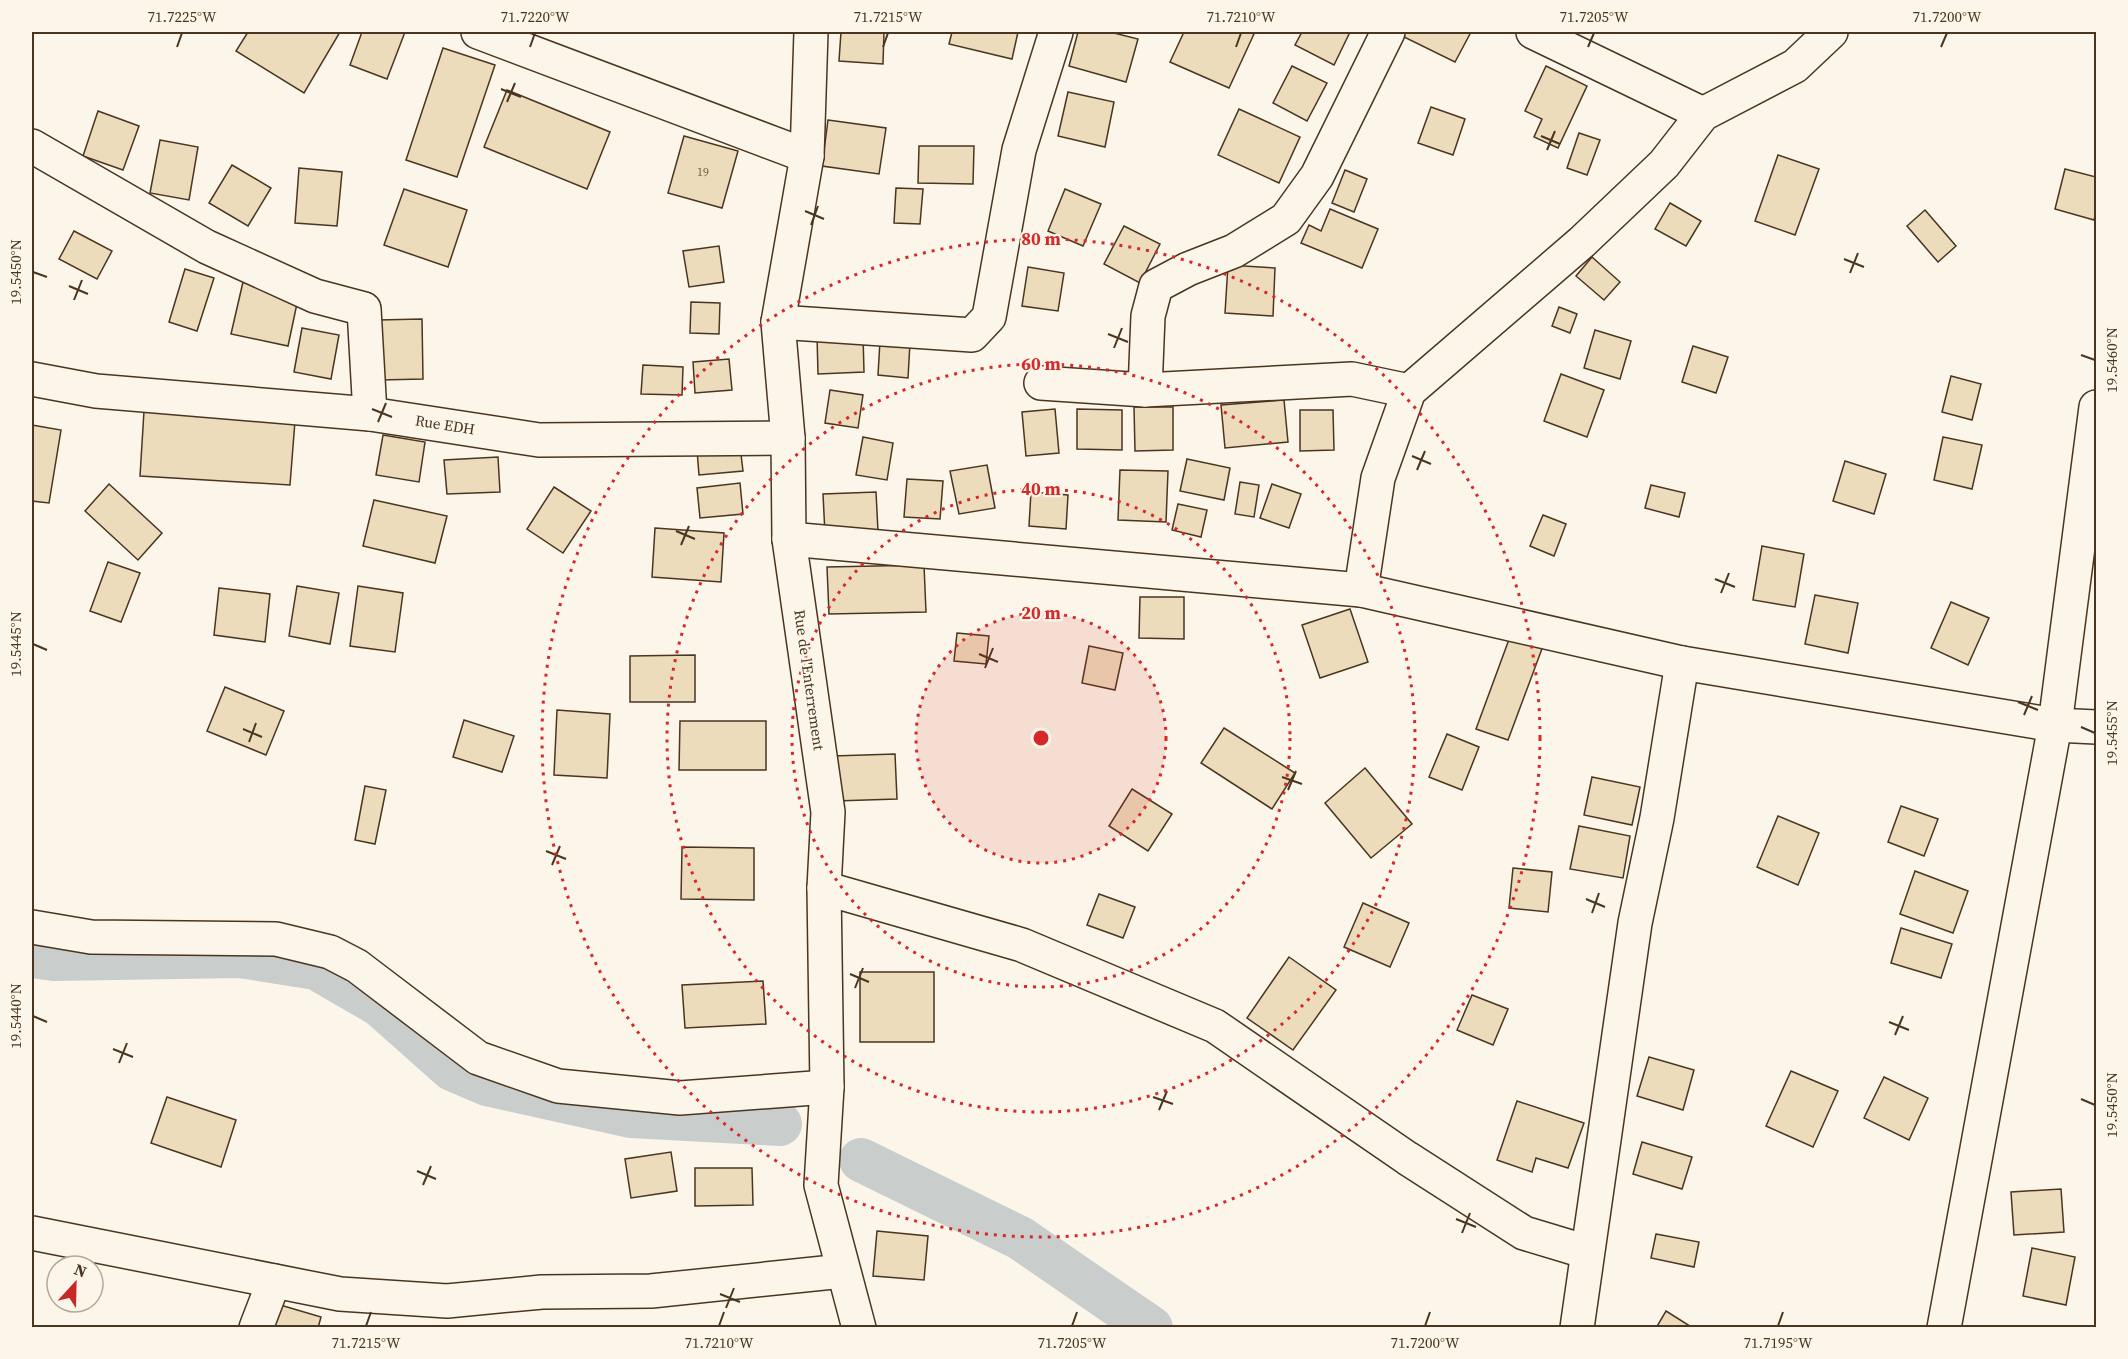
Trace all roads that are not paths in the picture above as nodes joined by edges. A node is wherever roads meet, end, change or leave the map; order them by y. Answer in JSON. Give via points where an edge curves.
{"nodes":[{"id":1,"x":478,"y":32,"type":"edge"},
{"id":2,"x":811,"y":32,"type":"edge"},
{"id":3,"x":1056,"y":32,"type":"edge"},
{"id":4,"x":1388,"y":32,"type":"edge"},
{"id":5,"x":1533,"y":32,"type":"edge"},
{"id":6,"x":1831,"y":32,"type":"edge"},
{"id":7,"x":1703,"y":114,"type":"junction"},
{"id":8,"x":32,"y":146,"type":"edge"},
{"id":9,"x":807,"y":156,"type":"junction"},
{"id":10,"x":778,"y":322,"type":"junction"},
{"id":11,"x":32,"y":379,"type":"edge"},
{"id":12,"x":1041,"y":382,"type":"dead end"},
{"id":13,"x":1145,"y":390,"type":"junction"},
{"id":14,"x":1409,"y":390,"type":"junction"},
{"id":15,"x":2097,"y":407,"type":"edge"},
{"id":16,"x":370,"y":414,"type":"junction"},
{"id":17,"x":788,"y":438,"type":"junction"},
{"id":18,"x":789,"y":539,"type":"junction"},
{"id":19,"x":1360,"y":590,"type":"junction"},
{"id":20,"x":1682,"y":663,"type":"junction"},
{"id":21,"x":2055,"y":725,"type":"junction"},
{"id":22,"x":2097,"y":727,"type":"edge"},
{"id":23,"x":824,"y":888,"type":"junction"},
{"id":24,"x":32,"y":927,"type":"edge"},
{"id":25,"x":827,"y":1087,"type":"junction"},
{"id":26,"x":32,"y":1233,"type":"edge"},
{"id":27,"x":1587,"y":1252,"type":"junction"},
{"id":28,"x":843,"y":1271,"type":"junction"},
{"id":29,"x":274,"y":1281,"type":"junction"},
{"id":30,"x":256,"y":1328,"type":"edge"},
{"id":31,"x":859,"y":1328,"type":"edge"},
{"id":32,"x":1577,"y":1328,"type":"edge"},
{"id":33,"x":1944,"y":1328,"type":"edge"}],
"edges":[{"from":1,"to":9,"type":"street"},
{"from":2,"to":9,"type":"street","name":"Rue de l'Enterrement"},
{"from":3,"to":10,"type":"street","via":[[1019,150],[989,317],[984,323],[972,335]]},
{"from":4,"to":13,"type":"street","via":[[1317,176],[1286,219],[1234,251],[1156,286],[1148,316]]},
{"from":5,"to":7,"type":"street"},
{"from":6,"to":7,"type":"street","via":[[1796,66]]},
{"from":7,"to":14,"type":"street","via":[[1664,164],[1582,242]]},
{"from":8,"to":16,"type":"street","via":[[207,247],[315,296],[364,309]]},
{"from":9,"to":10,"type":"street","name":"Rue de l'Enterrement"},
{"from":10,"to":17,"type":"street","name":"Rue de l'Enterrement"},
{"from":11,"to":16,"type":"street","name":"Rue EDH","via":[[96,391]]},
{"from":12,"to":13,"type":"street"},
{"from":13,"to":14,"type":"street","via":[[1352,380]]},
{"from":14,"to":19,"type":"street","via":[[1378,478]]},
{"from":15,"to":21,"type":"street"},
{"from":16,"to":17,"type":"street","name":"Rue EDH","via":[[539,440]]},
{"from":17,"to":18,"type":"street","name":"Rue de l'Enterrement"},
{"from":18,"to":19,"type":"street"},
{"from":18,"to":23,"type":"street","name":"Rue de l'Enterrement","via":[[828,812]]},
{"from":19,"to":20,"type":"street"},
{"from":20,"to":21,"type":"street"},
{"from":20,"to":27,"type":"street","via":[[1635,923]]},
{"from":21,"to":22,"type":"street"},
{"from":21,"to":33,"type":"street"},
{"from":23,"to":25,"type":"street","name":"Rue de l'Enterrement"},
{"from":23,"to":27,"type":"street","via":[[1022,945],[1215,1026],[1524,1233]]},
{"from":24,"to":25,"type":"street","via":[[91,937],[276,939],[330,952],[357,966],[478,1058],[558,1086],[680,1098]]},
{"from":25,"to":28,"type":"street","name":"Rue de l'Enterrement","via":[[821,1185]]},
{"from":26,"to":29,"type":"street"},
{"from":27,"to":32,"type":"street"},
{"from":28,"to":29,"type":"street","via":[[651,1291],[542,1292],[447,1301],[340,1294]]},
{"from":28,"to":31,"type":"street","name":"Rue de l'Enterrement"},
{"from":29,"to":30,"type":"street"}]}
